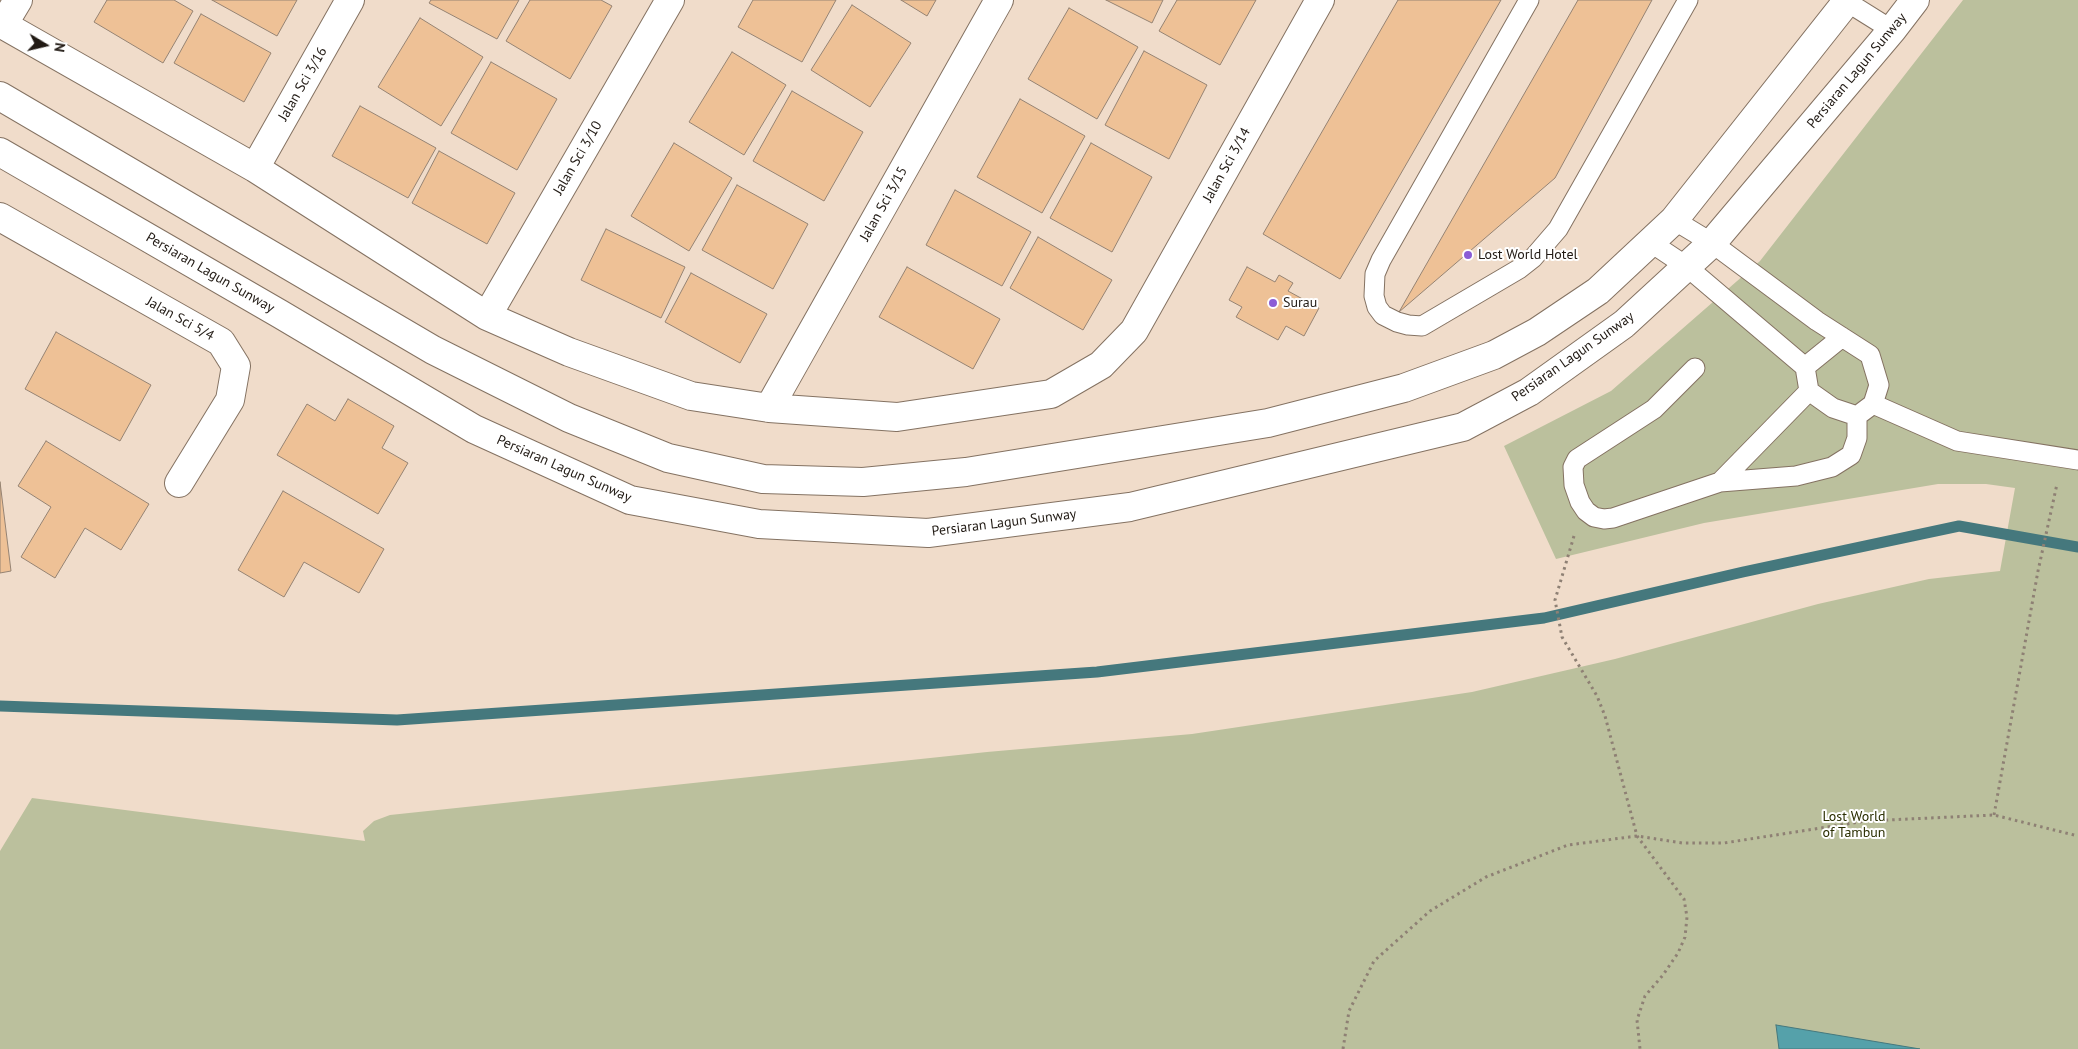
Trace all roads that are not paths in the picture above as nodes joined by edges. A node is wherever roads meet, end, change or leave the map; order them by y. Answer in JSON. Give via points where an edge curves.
{"nodes":[{"id":1,"x":18,"y":0,"type":"edge"},
{"id":2,"x":350,"y":0,"type":"edge"},
{"id":3,"x":670,"y":0,"type":"edge"},
{"id":4,"x":999,"y":0,"type":"edge"},
{"id":5,"x":1320,"y":0,"type":"edge"},
{"id":6,"x":1529,"y":0,"type":"edge"},
{"id":7,"x":1688,"y":0,"type":"edge"},
{"id":8,"x":1916,"y":0,"type":"edge"},
{"id":9,"x":1846,"y":1,"type":"edge"},
{"id":10,"x":1,"y":24,"type":"edge"},
{"id":11,"x":1892,"y":30,"type":"junction"},
{"id":12,"x":0,"y":96,"type":"edge"},
{"id":13,"x":0,"y":152,"type":"edge"},
{"id":14,"x":255,"y":168,"type":"junction"},
{"id":15,"x":0,"y":217,"type":"edge"},
{"id":16,"x":1674,"y":220,"type":"junction"},
{"id":17,"x":1650,"y":242,"type":"junction"},
{"id":18,"x":1712,"y":243,"type":"junction"},
{"id":19,"x":1686,"y":266,"type":"junction"},
{"id":20,"x":486,"y":316,"type":"junction"},
{"id":21,"x":1842,"y":337,"type":"junction"},
{"id":22,"x":1805,"y":367,"type":"junction"},
{"id":23,"x":1695,"y":368,"type":"dead end"},
{"id":24,"x":1809,"y":391,"type":"junction"},
{"id":25,"x":1873,"y":404,"type":"junction"},
{"id":26,"x":769,"y":408,"type":"junction"},
{"id":27,"x":1857,"y":416,"type":"junction"},
{"id":28,"x":2078,"y":460,"type":"edge"},
{"id":29,"x":1720,"y":482,"type":"junction"},
{"id":30,"x":179,"y":483,"type":"dead end"}],
"edges":[{"from":1,"to":10,"type":"main road"},
{"from":2,"to":14,"type":"main road","name":"Jalan Sci 3/16"},
{"from":3,"to":20,"type":"main road","name":"Jalan Sci 3/10"},
{"from":4,"to":26,"type":"main road","name":"Jalan Sci 3/15"},
{"from":5,"to":26,"type":"main road","name":"Jalan Sci 3/14","via":[[1134,331],[1101,365],[1051,394],[897,417]]},
{"from":6,"to":7,"type":"lane","via":[[1380,260],[1375,274],[1374,296],[1383,315],[1396,322],[1422,326],[1533,258],[1558,229]]},
{"from":8,"to":11,"type":"main road","name":"Persiaran Lagun Sunway"},
{"from":9,"to":11,"type":"lane"},
{"from":9,"to":16,"type":"main road"},
{"from":10,"to":14,"type":"main road","name":"Jalan Sci 3/14"},
{"from":11,"to":18,"type":"main road","name":"Persiaran Lagun Sunway"},
{"from":12,"to":17,"type":"main road","via":[[432,350],[569,418],[668,458],[764,479],[863,482],[966,472],[1268,423],[1404,388],[1494,355],[1537,332],[1598,291]]},
{"from":13,"to":19,"type":"main road","name":"Persiaran Lagun Sunway","via":[[474,429],[630,500],[759,524],[928,532],[1130,507],[1463,427],[1529,392],[1616,330]]},
{"from":14,"to":20,"type":"main road","name":"Jalan Sci 3/14"},
{"from":15,"to":30,"type":"main road","name":"Jalan Sci 5/4","via":[[221,342],[236,366],[230,400]]},
{"from":16,"to":17,"type":"main road"},
{"from":16,"to":18,"type":"lane"},
{"from":17,"to":19,"type":"lane"},
{"from":18,"to":19,"type":"main road","name":"Persiaran Lagun Sunway"},
{"from":18,"to":21,"type":"lane"},
{"from":19,"to":22,"type":"lane"},
{"from":20,"to":26,"type":"main road","name":"Jalan Sci 3/14","via":[[569,352],[691,396]]},
{"from":21,"to":22,"type":"lane"},
{"from":21,"to":25,"type":"lane","via":[[1870,355],[1879,385]]},
{"from":22,"to":24,"type":"lane"},
{"from":23,"to":29,"type":"lane","via":[[1654,409],[1577,459],[1572,476],[1586,511],[1604,519]]},
{"from":24,"to":27,"type":"lane","via":[[1833,408]]},
{"from":24,"to":29,"type":"lane"},
{"from":25,"to":27,"type":"lane"},
{"from":25,"to":28,"type":"lane","via":[[1956,441]]},
{"from":27,"to":29,"type":"lane","via":[[1857,438],[1851,455],[1832,467],[1796,476]]}]}
